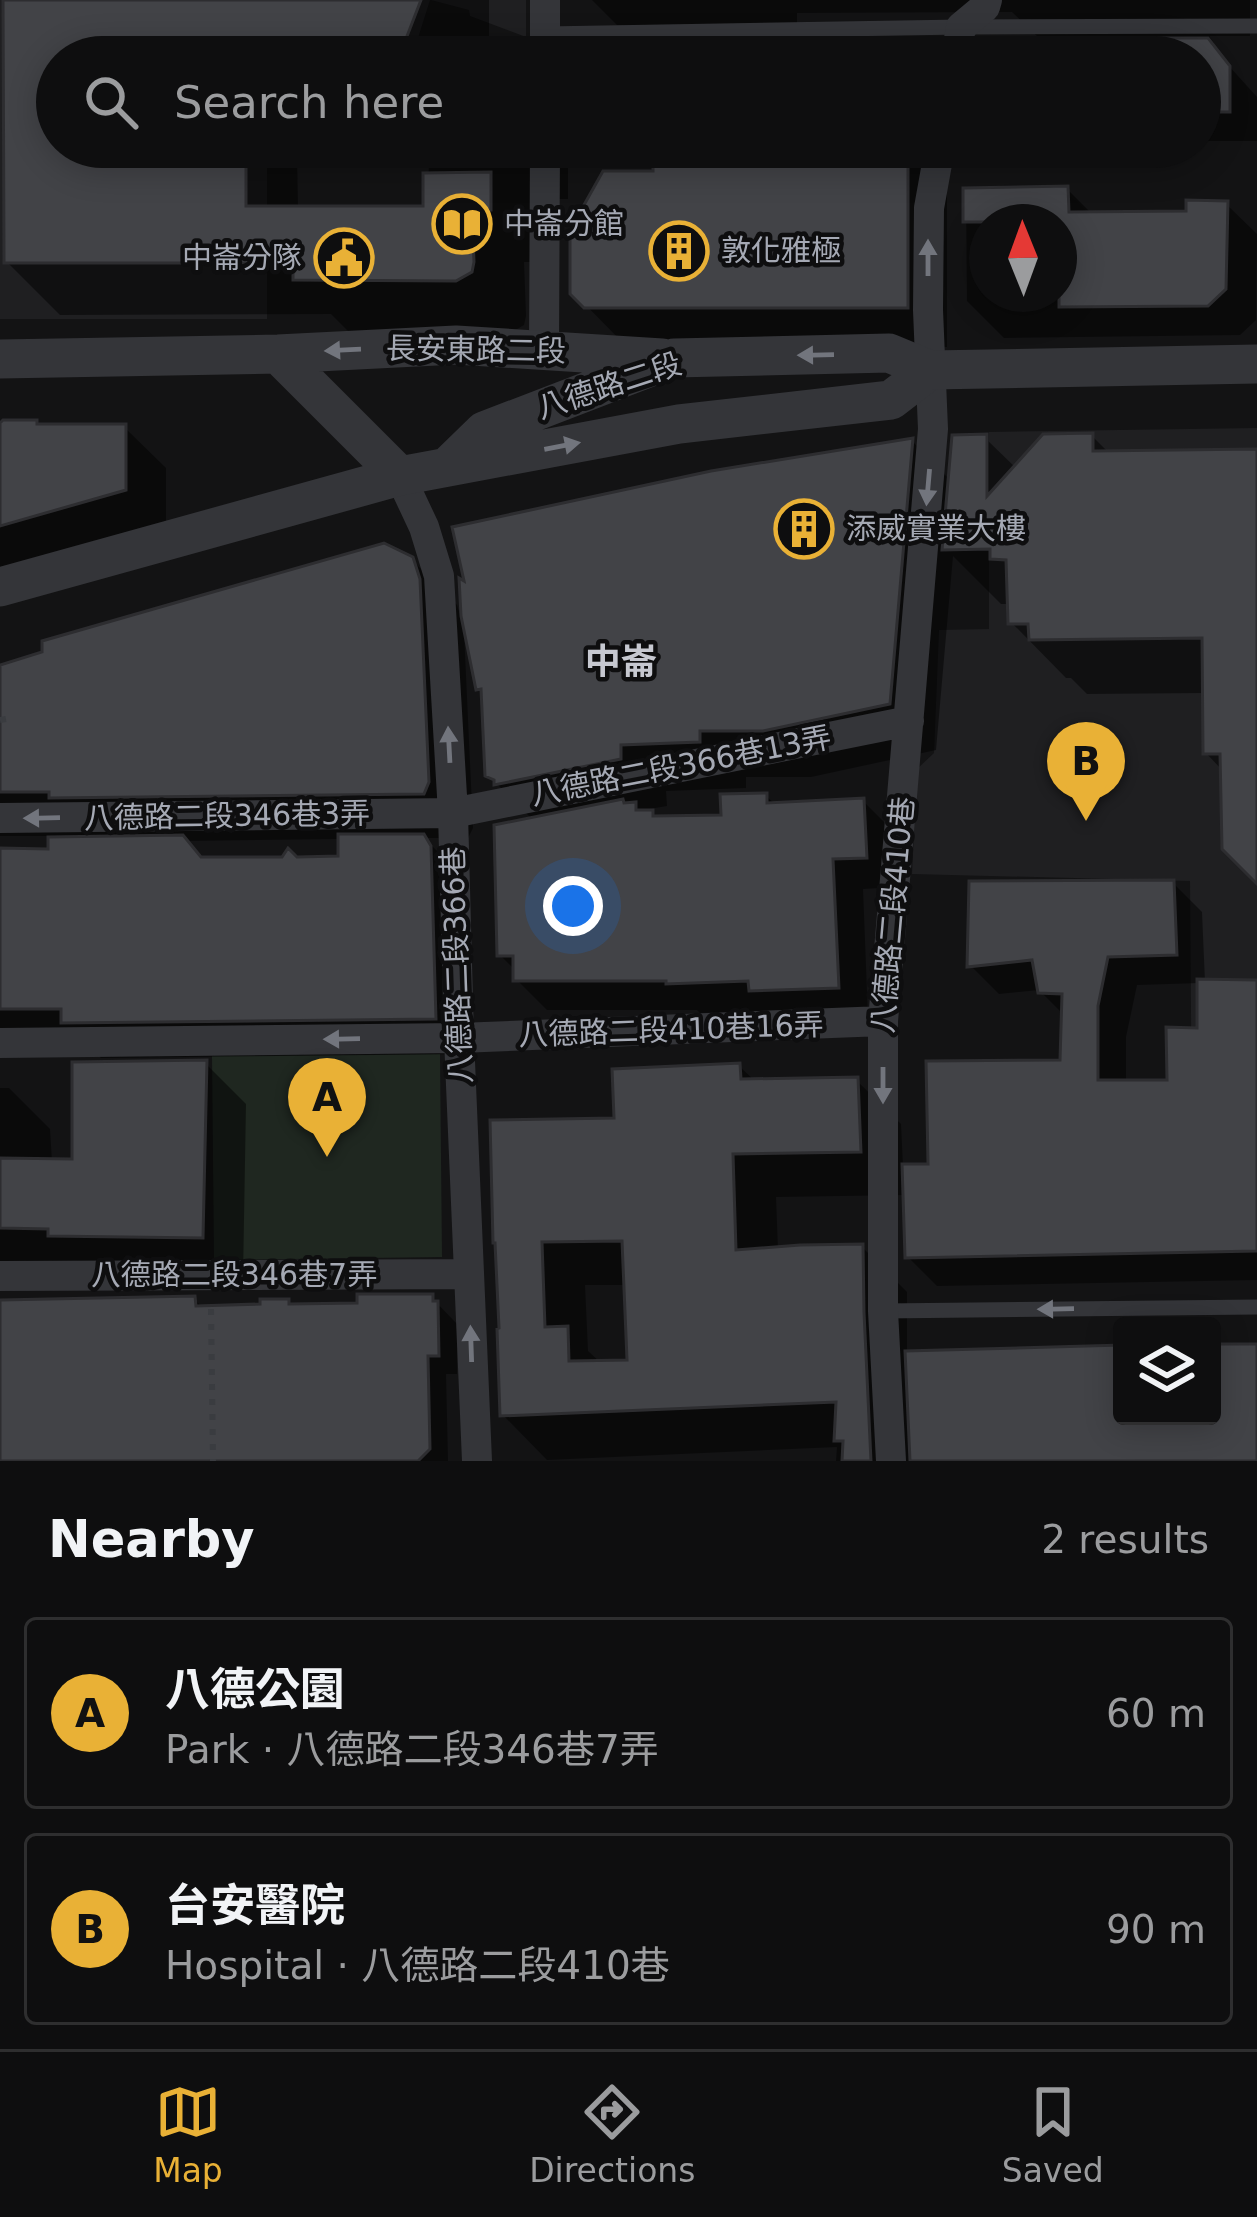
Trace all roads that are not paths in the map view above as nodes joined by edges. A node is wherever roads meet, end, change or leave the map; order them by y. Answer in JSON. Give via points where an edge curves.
{"nodes":[{"id":1,"x":545,"y":0,"type":"edge"},
{"id":2,"x":987,"y":0,"type":"edge"},
{"id":3,"x":1257,"y":26,"type":"edge"},
{"id":4,"x":545,"y":36,"type":"edge"},
{"id":5,"x":963,"y":36,"type":"edge"},
{"id":6,"x":1071,"y":36,"type":"edge"},
{"id":7,"x":545,"y":168,"type":"edge"},
{"id":8,"x":936,"y":168,"type":"edge"},
{"id":9,"x":544,"y":348,"type":"junction"},
{"id":10,"x":278,"y":354,"type":"junction"},
{"id":11,"x":674,"y":358,"type":"junction"},
{"id":12,"x":0,"y":359,"type":"edge"},
{"id":13,"x":1257,"y":364,"type":"edge"},
{"id":14,"x":930,"y":370,"type":"junction"},
{"id":15,"x":447,"y":467,"type":"junction"},
{"id":16,"x":400,"y":476,"type":"junction"},
{"id":17,"x":0,"y":586,"type":"edge"},
{"id":18,"x":909,"y":721,"type":"junction"},
{"id":19,"x":453,"y":812,"type":"junction"},
{"id":20,"x":0,"y":818,"type":"edge"},
{"id":21,"x":883,"y":1021,"type":"junction"},
{"id":22,"x":459,"y":1038,"type":"junction"},
{"id":23,"x":0,"y":1043,"type":"edge"},
{"id":24,"x":468,"y":1274,"type":"junction"},
{"id":25,"x":0,"y":1276,"type":"edge"},
{"id":26,"x":1257,"y":1307,"type":"edge"},
{"id":27,"x":883,"y":1311,"type":"junction"},
{"id":28,"x":477,"y":1461,"type":"edge"},
{"id":29,"x":891,"y":1461,"type":"edge"}],
"edges":[{"from":1,"to":4,"type":"street"},
{"from":2,"to":5,"type":"street"},
{"from":3,"to":6,"type":"lane"},
{"from":7,"to":9,"type":"street"},
{"from":14,"to":8,"type":"street","name":"八德路二段410巷","one_way":true,"via":[[928,208]]},
{"from":9,"to":10,"type":"street","name":"長安東路二段","one_way":true},
{"from":9,"to":11,"type":"street","name":"長安東路二段"},
{"from":10,"to":12,"type":"street","name":"長安東路二段"},
{"from":10,"to":16,"type":"street"},
{"from":14,"to":11,"type":"street","name":"八德路二段","one_way":true,"via":[[889,353]]},
{"from":11,"to":15,"type":"street","name":"八德路二段","via":[[484,431]]},
{"from":13,"to":14,"type":"street","name":"八德路二段"},
{"from":15,"to":14,"type":"street","name":"八德路二段","one_way":true,"via":[[679,424],[891,400]]},
{"from":14,"to":18,"type":"street","name":"八德路二段410巷","one_way":true,"via":[[933,429]]},
{"from":15,"to":16,"type":"street","name":"八德路二段"},
{"from":16,"to":17,"type":"street","name":"八德路二段"},
{"from":19,"to":16,"type":"street","name":"八德路二段366巷","one_way":true,"via":[[439,576]]},
{"from":18,"to":19,"type":"street","name":"八德路二段366巷13弄"},
{"from":18,"to":21,"type":"street","name":"八德路二段410巷"},
{"from":19,"to":20,"type":"street","name":"八德路二段346巷3弄","one_way":true},
{"from":19,"to":22,"type":"street","name":"八德路二段366巷"},
{"from":21,"to":22,"type":"street","name":"八德路二段410巷16弄"},
{"from":21,"to":27,"type":"street","name":"八德路二段410巷","one_way":true},
{"from":22,"to":23,"type":"street","name":"八德路二段410巷16弄","one_way":true},
{"from":22,"to":24,"type":"street","name":"八德路二段366巷"},
{"from":24,"to":25,"type":"street","name":"八德路二段346巷7弄"},
{"from":28,"to":24,"type":"street","name":"八德路二段366巷","one_way":true},
{"from":26,"to":27,"type":"lane","one_way":true},
{"from":27,"to":29,"type":"street","name":"八德路二段410巷"}]}
